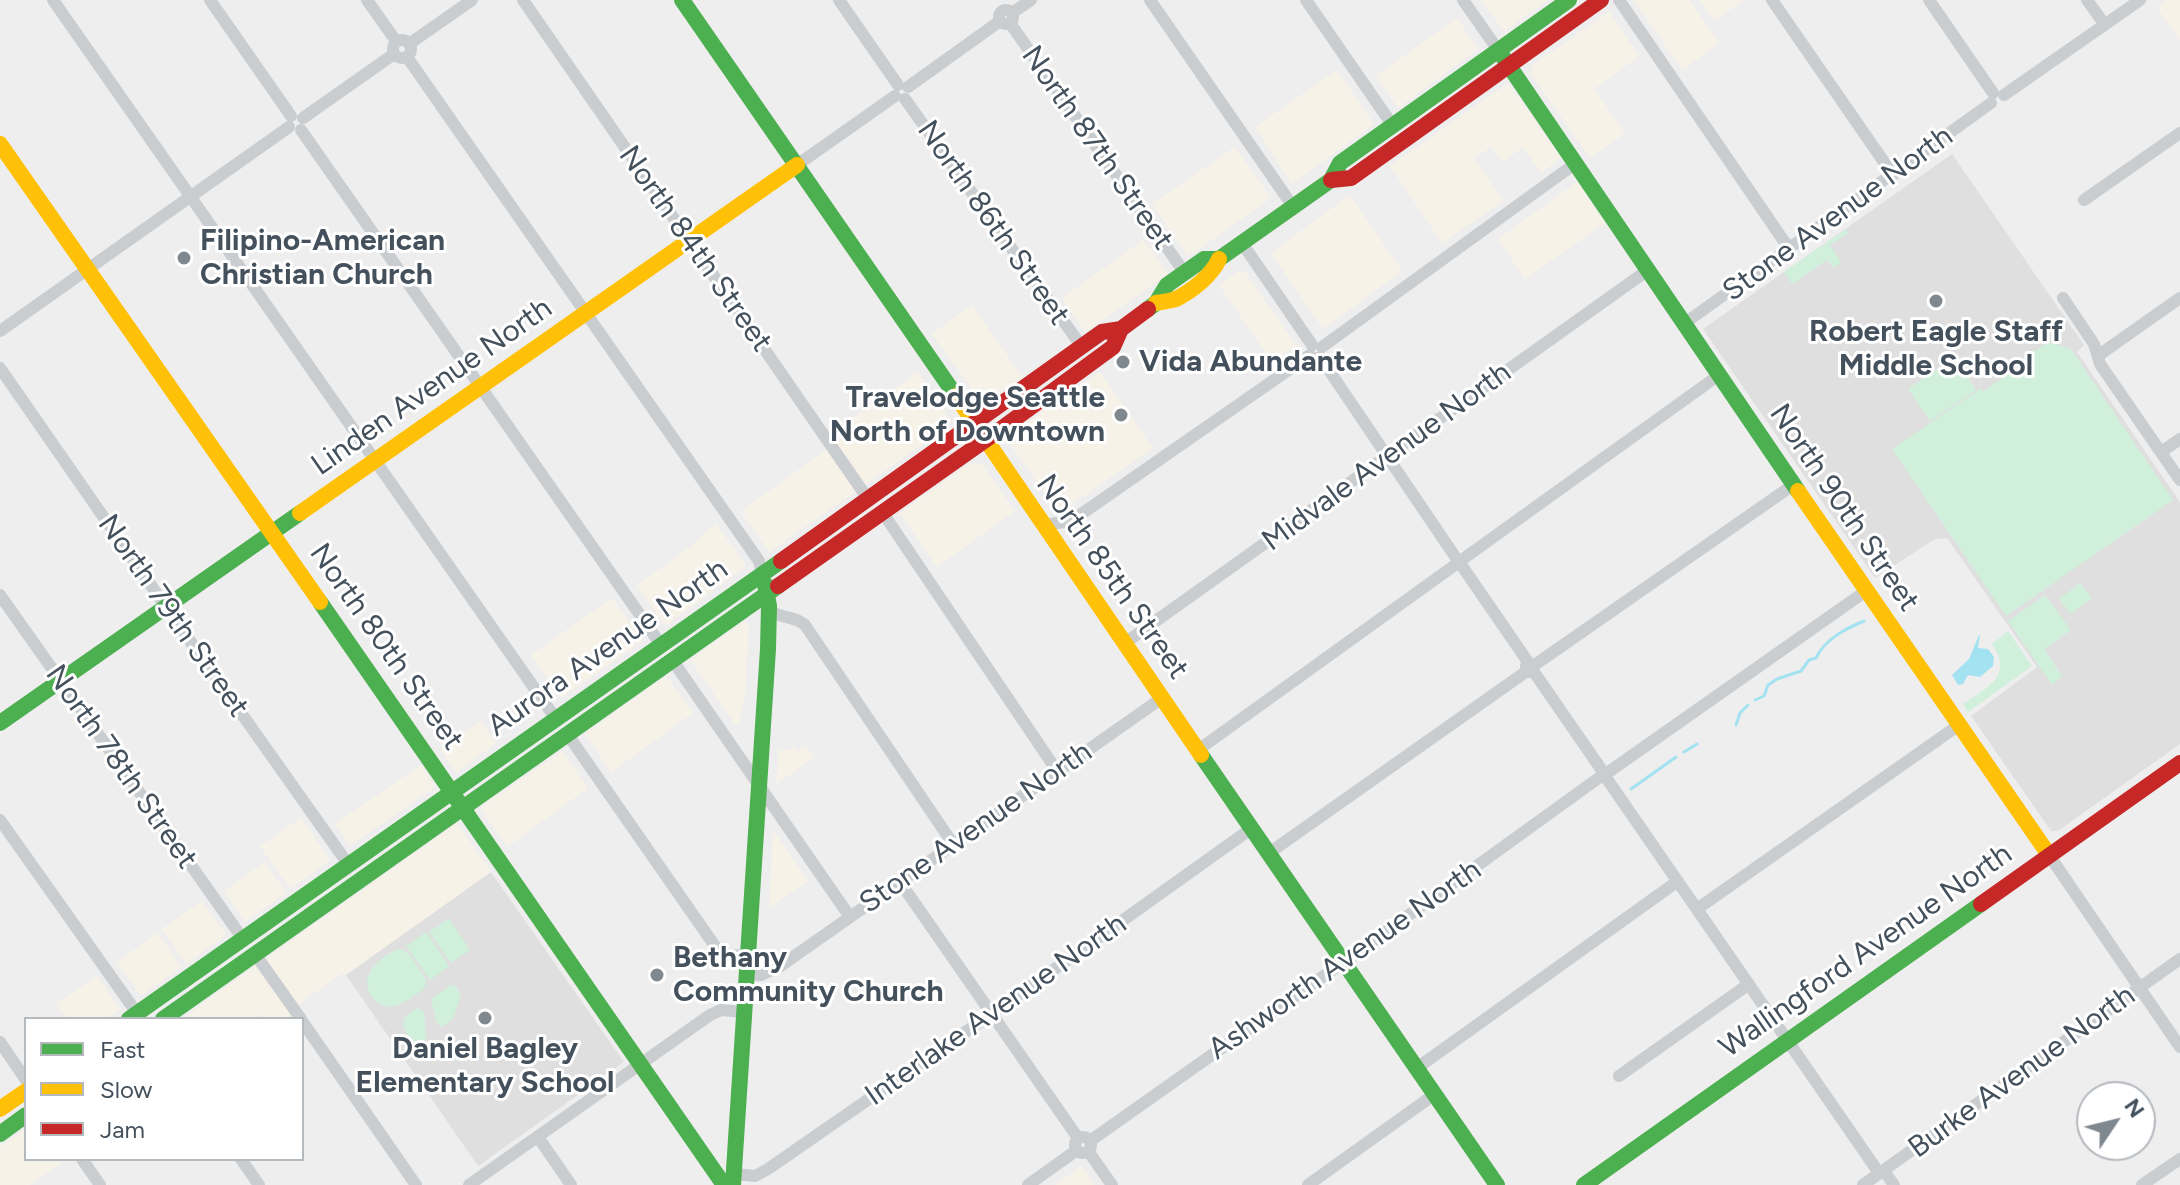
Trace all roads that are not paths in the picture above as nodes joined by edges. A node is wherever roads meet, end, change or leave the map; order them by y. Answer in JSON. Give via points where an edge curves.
{"nodes":[{"id":1,"x":53,"y":0,"type":"edge"},
{"id":2,"x":210,"y":0,"type":"edge"},
{"id":3,"x":367,"y":0,"type":"edge"},
{"id":4,"x":472,"y":0,"type":"edge"},
{"id":5,"x":523,"y":0,"type":"edge"},
{"id":6,"x":682,"y":0,"type":"edge"},
{"id":7,"x":839,"y":0,"type":"edge"},
{"id":8,"x":994,"y":0,"type":"edge"},
{"id":9,"x":1031,"y":0,"type":"edge"},
{"id":10,"x":1150,"y":0,"type":"edge"},
{"id":11,"x":1306,"y":0,"type":"edge"},
{"id":12,"x":1463,"y":0,"type":"edge"},
{"id":13,"x":1569,"y":0,"type":"edge"},
{"id":14,"x":1601,"y":0,"type":"edge"},
{"id":15,"x":1619,"y":0,"type":"edge"},
{"id":16,"x":1772,"y":0,"type":"edge"},
{"id":17,"x":1929,"y":0,"type":"edge"},
{"id":18,"x":2087,"y":0,"type":"edge"},
{"id":19,"x":2140,"y":0,"type":"edge"},
{"id":20,"x":1006,"y":17,"type":"junction"},
{"id":21,"x":2105,"y":25,"type":"junction"},
{"id":22,"x":402,"y":49,"type":"junction"},
{"id":23,"x":1498,"y":50,"type":"junction"},
{"id":24,"x":1509,"y":66,"type":"junction"},
{"id":25,"x":902,"y":92,"type":"junction"},
{"id":26,"x":1996,"y":97,"type":"junction"},
{"id":27,"x":296,"y":123,"type":"junction"},
{"id":28,"x":1393,"y":126,"type":"junction"},
{"id":29,"x":2180,"y":133,"type":"edge"},
{"id":30,"x":0,"y":144,"type":"edge"},
{"id":31,"x":1576,"y":163,"type":"junction"},
{"id":32,"x":797,"y":165,"type":"junction"},
{"id":33,"x":1893,"y":175,"type":"junction"},
{"id":34,"x":1331,"y":180,"type":"junction"},
{"id":35,"x":192,"y":197,"type":"junction"},
{"id":36,"x":2084,"y":200,"type":"dead end"},
{"id":37,"x":1294,"y":208,"type":"junction"},
{"id":38,"x":689,"y":240,"type":"junction"},
{"id":39,"x":1242,"y":243,"type":"junction"},
{"id":40,"x":1790,"y":250,"type":"junction"},
{"id":41,"x":1219,"y":259,"type":"junction"},
{"id":42,"x":88,"y":270,"type":"junction"},
{"id":43,"x":1648,"y":270,"type":"junction"},
{"id":44,"x":1184,"y":272,"type":"junction"},
{"id":45,"x":2063,"y":298,"type":"dead end"},
{"id":46,"x":2180,"y":298,"type":"edge"},
{"id":47,"x":1156,"y":303,"type":"junction"},
{"id":48,"x":587,"y":313,"type":"junction"},
{"id":49,"x":1685,"y":323,"type":"junction"},
{"id":50,"x":1121,"y":329,"type":"junction"},
{"id":51,"x":0,"y":331,"type":"edge"},
{"id":52,"x":1082,"y":347,"type":"junction"},
{"id":53,"x":1316,"y":351,"type":"junction"},
{"id":54,"x":2099,"y":355,"type":"junction"},
{"id":55,"x":0,"y":368,"type":"edge"},
{"id":56,"x":1719,"y":375,"type":"junction"},
{"id":57,"x":481,"y":387,"type":"junction"},
{"id":58,"x":974,"y":423,"type":"junction"},
{"id":59,"x":2180,"y":439,"type":"edge"},
{"id":60,"x":985,"y":440,"type":"junction"},
{"id":61,"x":2161,"y":452,"type":"junction"},
{"id":62,"x":1388,"y":456,"type":"junction"},
{"id":63,"x":376,"y":461,"type":"junction"},
{"id":64,"x":2180,"y":480,"type":"edge"},
{"id":65,"x":1793,"y":485,"type":"junction"},
{"id":66,"x":864,"y":492,"type":"junction"},
{"id":67,"x":883,"y":513,"type":"junction"},
{"id":68,"x":1043,"y":525,"type":"junction"},
{"id":69,"x":271,"y":533,"type":"junction"},
{"id":70,"x":1459,"y":562,"type":"junction"},
{"id":71,"x":762,"y":574,"type":"junction"},
{"id":72,"x":1866,"y":591,"type":"junction"},
{"id":73,"x":0,"y":595,"type":"edge"},
{"id":74,"x":768,"y":603,"type":"junction"},
{"id":75,"x":166,"y":607,"type":"junction"},
{"id":76,"x":1125,"y":643,"type":"junction"},
{"id":77,"x":661,"y":645,"type":"junction"},
{"id":78,"x":673,"y":661,"type":"junction"},
{"id":79,"x":1532,"y":667,"type":"junction"},
{"id":80,"x":60,"y":681,"type":"junction"},
{"id":81,"x":1162,"y":698,"type":"junction"},
{"id":82,"x":556,"y":719,"type":"junction"},
{"id":83,"x":0,"y":723,"type":"edge"},
{"id":84,"x":1959,"y":725,"type":"junction"},
{"id":85,"x":568,"y":735,"type":"junction"},
{"id":86,"x":1198,"y":750,"type":"junction"},
{"id":87,"x":2180,"y":763,"type":"edge"},
{"id":88,"x":1057,"y":771,"type":"junction"},
{"id":89,"x":1604,"y":774,"type":"junction"},
{"id":90,"x":759,"y":785,"type":"junction"},
{"id":91,"x":452,"y":790,"type":"junction"},
{"id":92,"x":463,"y":806,"type":"junction"},
{"id":93,"x":0,"y":820,"type":"edge"},
{"id":94,"x":1252,"y":828,"type":"junction"},
{"id":95,"x":953,"y":844,"type":"junction"},
{"id":96,"x":1269,"y":853,"type":"junction"},
{"id":97,"x":2049,"y":855,"type":"junction"},
{"id":98,"x":348,"y":864,"type":"junction"},
{"id":99,"x":1678,"y":881,"type":"junction"},
{"id":100,"x":900,"y":882,"type":"junction"},
{"id":101,"x":1697,"y":909,"type":"junction"},
{"id":102,"x":850,"y":917,"type":"junction"},
{"id":103,"x":243,"y":939,"type":"junction"},
{"id":104,"x":255,"y":954,"type":"junction"},
{"id":105,"x":748,"y":956,"type":"junction"},
{"id":106,"x":2180,"y":959,"type":"edge"},
{"id":107,"x":1343,"y":962,"type":"junction"},
{"id":108,"x":747,"y":974,"type":"junction"},
{"id":109,"x":1749,"y":984,"type":"junction"},
{"id":110,"x":2139,"y":988,"type":"junction"},
{"id":111,"x":744,"y":1012,"type":"junction"},
{"id":112,"x":992,"y":1014,"type":"junction"},
{"id":113,"x":136,"y":1017,"type":"edge"},
{"id":114,"x":166,"y":1017,"type":"edge"},
{"id":115,"x":299,"y":1017,"type":"edge"},
{"id":116,"x":304,"y":1024,"type":"edge"},
{"id":117,"x":1788,"y":1040,"type":"junction"},
{"id":118,"x":0,"y":1042,"type":"edge"},
{"id":119,"x":2180,"y":1047,"type":"edge"},
{"id":120,"x":641,"y":1064,"type":"junction"},
{"id":121,"x":1417,"y":1068,"type":"junction"},
{"id":122,"x":1619,"y":1076,"type":"dead end"},
{"id":123,"x":24,"y":1077,"type":"edge"},
{"id":124,"x":24,"y":1092,"type":"edge"},
{"id":125,"x":1435,"y":1094,"type":"junction"},
{"id":126,"x":0,"y":1109,"type":"edge"},
{"id":127,"x":24,"y":1116,"type":"edge"},
{"id":128,"x":0,"y":1134,"type":"edge"},
{"id":129,"x":538,"y":1137,"type":"junction"},
{"id":130,"x":1083,"y":1145,"type":"junction"},
{"id":131,"x":2180,"y":1159,"type":"edge"},
{"id":132,"x":83,"y":1161,"type":"edge"},
{"id":133,"x":242,"y":1161,"type":"edge"},
{"id":134,"x":1882,"y":1172,"type":"junction"},
{"id":135,"x":730,"y":1181,"type":"edge"},
{"id":136,"x":100,"y":1185,"type":"edge"},
{"id":137,"x":259,"y":1185,"type":"edge"},
{"id":138,"x":416,"y":1185,"type":"edge"},
{"id":139,"x":469,"y":1185,"type":"edge"},
{"id":140,"x":571,"y":1185,"type":"edge"},
{"id":141,"x":1028,"y":1185,"type":"edge"},
{"id":142,"x":1112,"y":1185,"type":"edge"},
{"id":143,"x":1308,"y":1185,"type":"edge"},
{"id":144,"x":1497,"y":1185,"type":"edge"},
{"id":145,"x":1584,"y":1185,"type":"edge"},
{"id":146,"x":1863,"y":1185,"type":"edge"},
{"id":147,"x":1894,"y":1185,"type":"edge"},
{"id":148,"x":2142,"y":1185,"type":"edge"}],
"edges":[{"from":1,"to":35,"type":"street"},
{"from":2,"to":27,"type":"street"},
{"from":3,"to":22,"type":"street"},
{"from":4,"to":22,"type":"street"},
{"from":5,"to":38,"type":"street","name":"North 84th Street"},
{"from":6,"to":32,"type":"main road","name":"North 85th Street"},
{"from":7,"to":25,"type":"street","name":"North 86th Street"},
{"from":8,"to":20,"type":"street","name":"North 87th Street"},
{"from":9,"to":20,"type":"street","name":"Linden Avenue North"},
{"from":10,"to":37,"type":"street"},
{"from":11,"to":28,"type":"street"},
{"from":12,"to":23,"type":"street","name":"North 90th Street"},
{"from":13,"to":23,"type":"main road","name":"Aurora Avenue North"},
{"from":14,"to":24,"type":"main road","name":"Aurora Avenue North"},
{"from":15,"to":40,"type":"street"},
{"from":16,"to":33,"type":"street"},
{"from":17,"to":26,"type":"street"},
{"from":18,"to":21,"type":"street"},
{"from":19,"to":21,"type":"street","name":"Stone Avenue North"},
{"from":20,"to":25,"type":"street","name":"Linden Avenue North"},
{"from":20,"to":44,"type":"street","name":"North 87th Street"},
{"from":21,"to":26,"type":"street","name":"Stone Avenue North"},
{"from":22,"to":27,"type":"street"},
{"from":22,"to":48,"type":"street"},
{"from":23,"to":24,"type":"main road","name":"North 90th Street"},
{"from":23,"to":28,"type":"main road","name":"Aurora Avenue North"},
{"from":24,"to":31,"type":"main road","name":"North 90th Street"},
{"from":24,"to":34,"type":"main road","name":"Aurora Avenue North","via":[[1351,178]]},
{"from":25,"to":32,"type":"street","name":"Linden Avenue North"},
{"from":25,"to":52,"type":"street","name":"North 86th Street"},
{"from":26,"to":33,"type":"street","name":"Stone Avenue North"},
{"from":27,"to":35,"type":"street"},
{"from":27,"to":57,"type":"street"},
{"from":28,"to":34,"type":"main road","name":"Aurora Avenue North","via":[[1340,163]]},
{"from":29,"to":36,"type":"street"},
{"from":30,"to":42,"type":"main road","name":"North 80th Street"},
{"from":31,"to":43,"type":"main road","name":"North 90th Street"},
{"from":31,"to":53,"type":"street"},
{"from":32,"to":38,"type":"main road","name":"Linden Avenue North"},
{"from":32,"to":58,"type":"main road","name":"North 85th Street"},
{"from":33,"to":40,"type":"street","name":"Stone Avenue North"},
{"from":34,"to":37,"type":"main road","name":"Aurora Avenue North"},
{"from":35,"to":42,"type":"street"},
{"from":35,"to":63,"type":"street"},
{"from":37,"to":39,"type":"main road","name":"Aurora Avenue North"},
{"from":38,"to":48,"type":"main road","name":"Linden Avenue North"},
{"from":38,"to":66,"type":"street","name":"North 84th Street"},
{"from":39,"to":41,"type":"main road","name":"Aurora Avenue North"},
{"from":39,"to":53,"type":"street"},
{"from":40,"to":49,"type":"street","name":"Stone Avenue North"},
{"from":41,"to":44,"type":"main road","name":"Aurora Avenue North","via":[[1204,259]]},
{"from":41,"to":47,"type":"main road","name":"Aurora Avenue North","via":[[1193,287]]},
{"from":42,"to":51,"type":"street"},
{"from":42,"to":69,"type":"main road","name":"North 80th Street"},
{"from":43,"to":49,"type":"main road","name":"North 90th Street"},
{"from":43,"to":62,"type":"street","name":"Midvale Avenue North"},
{"from":44,"to":47,"type":"main road","name":"Aurora Avenue North"},
{"from":45,"to":54,"type":"street"},
{"from":46,"to":54,"type":"street"},
{"from":47,"to":50,"type":"main road","name":"Aurora Avenue North"},
{"from":48,"to":57,"type":"main road","name":"Linden Avenue North"},
{"from":48,"to":71,"type":"street","via":[[759,561]]},
{"from":49,"to":56,"type":"main road","name":"North 90th Street"},
{"from":50,"to":52,"type":"main road","name":"Aurora Avenue North","via":[[1102,332]]},
{"from":50,"to":60,"type":"main road","name":"Aurora Avenue North","via":[[1113,347]]},
{"from":52,"to":58,"type":"main road","name":"Aurora Avenue North"},
{"from":53,"to":62,"type":"street"},
{"from":53,"to":68,"type":"street","via":[[1077,517]]},
{"from":54,"to":61,"type":"street","via":[[2100,364]]},
{"from":55,"to":75,"type":"street","name":"North 79th Street"},
{"from":56,"to":65,"type":"main road","name":"North 90th Street"},
{"from":56,"to":70,"type":"street"},
{"from":57,"to":63,"type":"main road","name":"Linden Avenue North"},
{"from":57,"to":77,"type":"street"},
{"from":58,"to":60,"type":"main road","name":"North 85th Street"},
{"from":58,"to":66,"type":"main road","name":"Aurora Avenue North"},
{"from":59,"to":61,"type":"street"},
{"from":60,"to":67,"type":"main road","name":"Aurora Avenue North"},
{"from":60,"to":68,"type":"main road","name":"North 85th Street"},
{"from":61,"to":64,"type":"street"},
{"from":62,"to":70,"type":"street"},
{"from":62,"to":76,"type":"street","name":"Midvale Avenue North"},
{"from":63,"to":69,"type":"main road","name":"Linden Avenue North"},
{"from":63,"to":82,"type":"street"},
{"from":65,"to":72,"type":"main road","name":"North 90th Street"},
{"from":65,"to":79,"type":"street"},
{"from":66,"to":71,"type":"main road","name":"Aurora Avenue North"},
{"from":67,"to":74,"type":"main road","name":"Aurora Avenue North"},
{"from":67,"to":88,"type":"street"},
{"from":68,"to":76,"type":"main road","name":"North 85th Street"},
{"from":69,"to":75,"type":"main road","name":"Linden Avenue North"},
{"from":69,"to":91,"type":"main road","name":"North 80th Street"},
{"from":70,"to":79,"type":"street"},
{"from":70,"to":86,"type":"street"},
{"from":71,"to":74,"type":"main road"},
{"from":71,"to":77,"type":"main road","name":"Aurora Avenue North"},
{"from":72,"to":84,"type":"main road","name":"North 90th Street"},
{"from":72,"to":89,"type":"street","name":"Ashworth Avenue North"},
{"from":73,"to":80,"type":"street","name":"North 78th Street"},
{"from":74,"to":78,"type":"main road","name":"Aurora Avenue North"},
{"from":74,"to":90,"type":"main road"},
{"from":74,"to":95,"type":"street","via":[[783,618],[805,625]]},
{"from":75,"to":80,"type":"main road","name":"Linden Avenue North"},
{"from":75,"to":98,"type":"street","name":"North 79th Street"},
{"from":76,"to":81,"type":"main road","name":"North 85th Street"},
{"from":77,"to":82,"type":"main road","name":"Aurora Avenue North"},
{"from":78,"to":85,"type":"main road","name":"Aurora Avenue North"},
{"from":78,"to":90,"type":"street"},
{"from":79,"to":89,"type":"street"},
{"from":79,"to":96,"type":"street"},
{"from":80,"to":83,"type":"main road","name":"Linden Avenue North"},
{"from":80,"to":103,"type":"street","name":"North 78th Street"},
{"from":81,"to":86,"type":"main road","name":"North 85th Street"},
{"from":81,"to":88,"type":"street","name":"Stone Avenue North"},
{"from":82,"to":91,"type":"main road","name":"Aurora Avenue North"},
{"from":84,"to":97,"type":"main road","name":"North 90th Street"},
{"from":84,"to":101,"type":"street"},
{"from":85,"to":92,"type":"main road","name":"Aurora Avenue North"},
{"from":85,"to":105,"type":"street","via":[[717,949]]},
{"from":86,"to":94,"type":"main road","name":"North 85th Street"},
{"from":87,"to":97,"type":"main road","name":"Wallingford Avenue North"},
{"from":88,"to":95,"type":"street","name":"Stone Avenue North"},
{"from":89,"to":99,"type":"street"},
{"from":89,"to":107,"type":"street","name":"Ashworth Avenue North"},
{"from":90,"to":102,"type":"street"},
{"from":90,"to":105,"type":"main road"},
{"from":91,"to":92,"type":"main road","name":"North 80th Street"},
{"from":91,"to":98,"type":"main road","name":"Aurora Avenue North"},
{"from":92,"to":104,"type":"main road","name":"Aurora Avenue North"},
{"from":92,"to":120,"type":"main road","name":"North 80th Street"},
{"from":93,"to":113,"type":"street"},
{"from":94,"to":96,"type":"main road","name":"North 85th Street"},
{"from":94,"to":112,"type":"street","name":"Interlake Avenue North"},
{"from":95,"to":100,"type":"street","name":"Stone Avenue North"},
{"from":96,"to":107,"type":"main road","name":"North 85th Street"},
{"from":97,"to":110,"type":"street","name":"North 90th Street"},
{"from":97,"to":117,"type":"main road","name":"Wallingford Avenue North"},
{"from":98,"to":103,"type":"main road","name":"Aurora Avenue North"},
{"from":99,"to":101,"type":"street"},
{"from":99,"to":121,"type":"street"},
{"from":100,"to":102,"type":"street","name":"Stone Avenue North"},
{"from":100,"to":112,"type":"street"},
{"from":101,"to":109,"type":"street"},
{"from":102,"to":108,"type":"street","name":"Stone Avenue North","via":[[774,970]]},
{"from":103,"to":113,"type":"main road","name":"Aurora Avenue North"},
{"from":104,"to":114,"type":"main road","name":"Aurora Avenue North"},
{"from":104,"to":115,"type":"street"},
{"from":105,"to":108,"type":"main road"},
{"from":106,"to":110,"type":"street","name":"Burke Avenue North"},
{"from":107,"to":121,"type":"main road","name":"North 85th Street"},
{"from":107,"to":130,"type":"street","name":"Ashworth Avenue North"},
{"from":108,"to":111,"type":"main road"},
{"from":109,"to":117,"type":"street"},
{"from":109,"to":122,"type":"street"},
{"from":110,"to":119,"type":"street","name":"North 90th Street"},
{"from":110,"to":134,"type":"street","name":"Burke Avenue North"},
{"from":111,"to":120,"type":"street","via":[[715,1012]]},
{"from":111,"to":135,"type":"main road"},
{"from":112,"to":130,"type":"street"},
{"from":112,"to":135,"type":"street","name":"Interlake Avenue North","via":[[764,1172]]},
{"from":116,"to":138,"type":"street"},
{"from":117,"to":134,"type":"street"},
{"from":117,"to":145,"type":"main road","name":"Wallingford Avenue North"},
{"from":118,"to":123,"type":"street"},
{"from":120,"to":129,"type":"street"},
{"from":120,"to":135,"type":"main road","name":"North 80th Street"},
{"from":121,"to":125,"type":"main road","name":"North 85th Street"},
{"from":124,"to":126,"type":"main road"},
{"from":125,"to":143,"type":"street"},
{"from":125,"to":144,"type":"main road","name":"North 85th Street"},
{"from":127,"to":128,"type":"main road"},
{"from":129,"to":139,"type":"street"},
{"from":129,"to":140,"type":"street"},
{"from":130,"to":141,"type":"street","name":"Ashworth Avenue North"},
{"from":130,"to":142,"type":"street"},
{"from":131,"to":148,"type":"street"},
{"from":132,"to":136,"type":"street"},
{"from":133,"to":137,"type":"street"},
{"from":134,"to":146,"type":"street","name":"Burke Avenue North"},
{"from":134,"to":147,"type":"street"}]}
